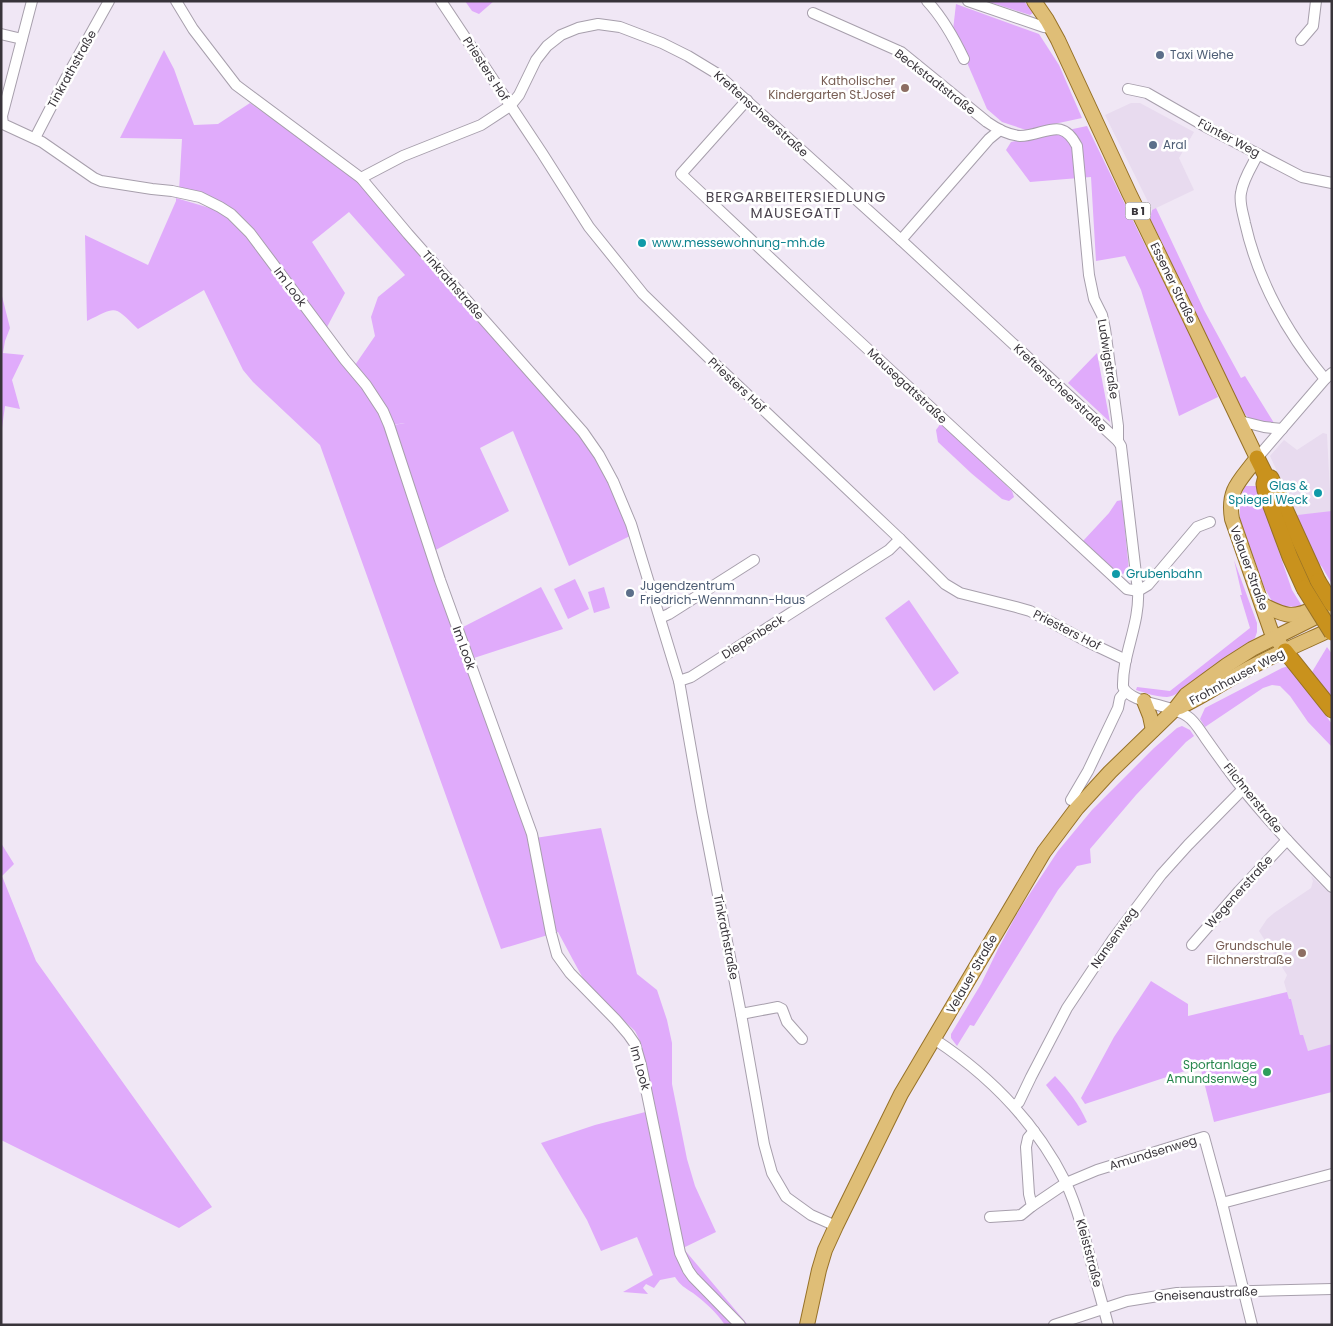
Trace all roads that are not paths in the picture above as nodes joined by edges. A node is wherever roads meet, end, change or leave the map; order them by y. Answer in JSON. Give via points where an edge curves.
{"nodes":[{"id":1,"x":32,"y":1,"type":"edge"},
{"id":2,"x":109,"y":1,"type":"edge"},
{"id":3,"x":176,"y":1,"type":"edge"},
{"id":4,"x":441,"y":1,"type":"edge"},
{"id":5,"x":927,"y":1,"type":"edge"},
{"id":6,"x":968,"y":1,"type":"edge"},
{"id":7,"x":1034,"y":1,"type":"edge"},
{"id":8,"x":1316,"y":1,"type":"edge"},
{"id":9,"x":813,"y":13,"type":"dead end"},
{"id":10,"x":1052,"y":28,"type":"junction"},
{"id":11,"x":1,"y":34,"type":"edge"},
{"id":12,"x":22,"y":39,"type":"junction"},
{"id":13,"x":1301,"y":40,"type":"dead end"},
{"id":14,"x":964,"y":58,"type":"dead end"},
{"id":15,"x":1128,"y":89,"type":"dead end"},
{"id":16,"x":747,"y":100,"type":"junction"},
{"id":17,"x":510,"y":106,"type":"junction"},
{"id":18,"x":1000,"y":130,"type":"junction"},
{"id":19,"x":1065,"y":131,"type":"joint"},
{"id":20,"x":35,"y":138,"type":"junction"},
{"id":21,"x":1258,"y":154,"type":"junction"},
{"id":22,"x":361,"y":178,"type":"junction"},
{"id":23,"x":1332,"y":182,"type":"edge"},
{"id":24,"x":901,"y":240,"type":"junction"},
{"id":25,"x":1328,"y":376,"type":"edge"},
{"id":26,"x":1240,"y":421,"type":"junction"},
{"id":27,"x":1282,"y":428,"type":"junction"},
{"id":28,"x":1118,"y":441,"type":"junction"},
{"id":29,"x":1257,"y":458,"type":"junction"},
{"id":30,"x":1266,"y":476,"type":"junction"},
{"id":31,"x":1210,"y":522,"type":"dead end"},
{"id":32,"x":900,"y":539,"type":"junction"},
{"id":33,"x":754,"y":560,"type":"dead end"},
{"id":34,"x":1138,"y":591,"type":"junction"},
{"id":35,"x":1332,"y":602,"type":"edge"},
{"id":36,"x":1262,"y":605,"type":"junction"},
{"id":37,"x":1332,"y":609,"type":"edge"},
{"id":38,"x":660,"y":618,"type":"junction"},
{"id":39,"x":1332,"y":629,"type":"edge"},
{"id":40,"x":1332,"y":633,"type":"edge"},
{"id":41,"x":1275,"y":636,"type":"junction"},
{"id":42,"x":1286,"y":651,"type":"junction"},
{"id":43,"x":1126,"y":660,"type":"junction"},
{"id":44,"x":679,"y":681,"type":"junction"},
{"id":45,"x":1125,"y":692,"type":"junction"},
{"id":46,"x":1144,"y":701,"type":"junction"},
{"id":47,"x":1175,"y":709,"type":"junction"},
{"id":48,"x":1332,"y":710,"type":"edge"},
{"id":49,"x":1153,"y":730,"type":"junction"},
{"id":50,"x":1243,"y":789,"type":"junction"},
{"id":51,"x":1070,"y":800,"type":"dead end"},
{"id":52,"x":1287,"y":840,"type":"junction"},
{"id":53,"x":1332,"y":887,"type":"edge"},
{"id":54,"x":1192,"y":945,"type":"dead end"},
{"id":55,"x":741,"y":1014,"type":"junction"},
{"id":56,"x":802,"y":1039,"type":"dead end"},
{"id":57,"x":934,"y":1039,"type":"junction"},
{"id":58,"x":1014,"y":1106,"type":"junction"},
{"id":59,"x":1034,"y":1131,"type":"junction"},
{"id":60,"x":1332,"y":1174,"type":"edge"},
{"id":61,"x":1066,"y":1183,"type":"junction"},
{"id":62,"x":1222,"y":1202,"type":"junction"},
{"id":63,"x":1032,"y":1206,"type":"junction"},
{"id":64,"x":990,"y":1217,"type":"dead end"},
{"id":65,"x":836,"y":1226,"type":"junction"},
{"id":66,"x":1332,"y":1289,"type":"edge"},
{"id":67,"x":1243,"y":1290,"type":"junction"},
{"id":68,"x":1104,"y":1308,"type":"junction"},
{"id":69,"x":740,"y":1325,"type":"edge"},
{"id":70,"x":807,"y":1325,"type":"edge"},
{"id":71,"x":1054,"y":1325,"type":"edge"},
{"id":72,"x":1108,"y":1325,"type":"edge"},
{"id":73,"x":1252,"y":1325,"type":"edge"}],
"edges":[{"from":1,"to":12,"type":"street"},
{"from":2,"to":20,"type":"street","name":"Tinkrathstraße"},
{"from":3,"to":22,"type":"street","name":"Tinkrathstraße","via":[[236,85]]},
{"from":4,"to":17,"type":"street","name":"Priesters Hof"},
{"from":5,"to":14,"type":"street","via":[[944,22]]},
{"from":6,"to":10,"type":"street"},
{"from":7,"to":10,"type":"main road","name":"Essener Straße","number":"B 1"},
{"from":8,"to":13,"type":"street","via":[[1313,26]]},
{"from":9,"to":18,"type":"street","name":"Beckstadtstraße","via":[[901,52]]},
{"from":10,"to":26,"type":"main road","name":"Essener Straße","number":"B 1"},
{"from":11,"to":12,"type":"street"},
{"from":12,"to":20,"type":"street","name":"Im Look","via":[[2,116],[3,124]]},
{"from":15,"to":21,"type":"street","name":"Fünter Weg","via":[[1147,93]]},
{"from":16,"to":17,"type":"street","name":"Kreftenscheerstraße","via":[[716,73],[688,56],[620,27],[598,24],[578,28],[547,46]]},
{"from":16,"to":24,"type":"street","name":"Kreftenscheerstraße"},
{"from":16,"to":34,"type":"street","name":"Mausegattstraße","via":[[681,174],[1127,589]]},
{"from":17,"to":22,"type":"street","name":"Kreftenscheerstraße","via":[[481,125],[403,156]]},
{"from":17,"to":32,"type":"street","name":"Priesters Hof","via":[[589,227],[643,294]]},
{"from":18,"to":19,"type":"street","name":"Beckstadtstraße","via":[[1022,136],[1057,128]]},
{"from":18,"to":24,"type":"street"},
{"from":19,"to":28,"type":"street","name":"Ludwigstraße","via":[[1077,146],[1090,274],[1094,299],[1105,329]]},
{"from":20,"to":69,"type":"street","name":"Im Look","via":[[101,181],[200,197],[231,214],[250,233],[378,403],[389,425],[440,580],[532,834],[557,955],[635,1044],[683,1262],[693,1277]]},
{"from":21,"to":23,"type":"street","name":"Fünter Weg","via":[[1302,177]]},
{"from":21,"to":25,"type":"street","via":[[1243,184],[1240,202],[1258,268],[1267,290],[1313,366]]},
{"from":22,"to":38,"type":"street","name":"Tinkrathstraße","via":[[593,445],[613,481],[630,524]]},
{"from":24,"to":28,"type":"street","name":"Kreftenscheerstraße"},
{"from":25,"to":27,"type":"street"},
{"from":26,"to":27,"type":"street"},
{"from":26,"to":29,"type":"main road","name":"Essener Straße","number":"B 1"},
{"from":27,"to":29,"type":"street"},
{"from":28,"to":34,"type":"street","name":"Ludwigstraße"},
{"from":29,"to":30,"type":"highway","number":"B 1"},
{"from":29,"to":36,"type":"main road","name":"Velauer Straße","via":[[1234,489],[1231,512]]},
{"from":30,"to":35,"type":"highway","number":"B 1","bridge":true,"via":[[1271,478],[1318,582]]},
{"from":30,"to":40,"type":"highway","bridge":true,"via":[[1265,490],[1290,557],[1304,588]]},
{"from":31,"to":34,"type":"street","name":"Velauer Straße","via":[[1197,527],[1148,585]]},
{"from":32,"to":43,"type":"street","name":"Priesters Hof","via":[[945,584],[960,593],[1030,611]]},
{"from":32,"to":44,"type":"street","name":"Diepenbeck","via":[[799,608],[691,677]]},
{"from":33,"to":38,"type":"street"},
{"from":34,"to":43,"type":"street"},
{"from":35,"to":36,"type":"main road","via":[[1301,614],[1287,615]]},
{"from":36,"to":41,"type":"main road","name":"Velauer Straße"},
{"from":37,"to":41,"type":"main road","name":"Frohnhauser Weg"},
{"from":38,"to":44,"type":"street","name":"Tinkrathstraße"},
{"from":39,"to":42,"type":"main road","name":"Frohnhauser Weg"},
{"from":41,"to":42,"type":"main road","name":"Velauer Straße"},
{"from":41,"to":47,"type":"main road","name":"Frohnhauser Weg","via":[[1227,665],[1186,695]]},
{"from":42,"to":47,"type":"main road","name":"Frohnhauser Weg"},
{"from":42,"to":48,"type":"highway"},
{"from":43,"to":45,"type":"street","via":[[1122,682]]},
{"from":44,"to":55,"type":"street","name":"Tinkrathstraße"},
{"from":45,"to":46,"type":"street"},
{"from":45,"to":51,"type":"street","via":[[1088,771]]},
{"from":46,"to":47,"type":"street"},
{"from":46,"to":49,"type":"main road"},
{"from":47,"to":49,"type":"main road","name":"Velauer Straße"},
{"from":47,"to":50,"type":"street","name":"Filchnerstraße","via":[[1193,721]]},
{"from":49,"to":57,"type":"main road","name":"Velauer Straße","via":[[1077,808],[1044,852]]},
{"from":50,"to":52,"type":"street","name":"Filchnerstraße"},
{"from":50,"to":58,"type":"street","name":"Nansenweg","via":[[1162,875],[1113,939],[1067,1008]]},
{"from":52,"to":53,"type":"street","name":"Filchnerstraße"},
{"from":52,"to":54,"type":"street","name":"Wegenerstraße"},
{"from":55,"to":56,"type":"street","via":[[778,1007]]},
{"from":55,"to":65,"type":"street","name":"Tinkrathstraße","via":[[772,1173],[786,1197],[811,1215]]},
{"from":57,"to":58,"type":"street","name":"Kleiststraße","via":[[971,1065]]},
{"from":57,"to":65,"type":"main road","name":"Velauer Straße","via":[[901,1094]]},
{"from":58,"to":59,"type":"street","name":"Kleiststraße"},
{"from":59,"to":61,"type":"street","name":"Kleiststraße"},
{"from":59,"to":63,"type":"street","via":[[1026,1146]]},
{"from":60,"to":62,"type":"street"},
{"from":61,"to":62,"type":"street","name":"Amundsenweg","via":[[1097,1170],[1204,1137]]},
{"from":61,"to":63,"type":"street"},
{"from":61,"to":68,"type":"street","name":"Kleiststraße"},
{"from":62,"to":67,"type":"street","name":"Amundsenweg"},
{"from":63,"to":64,"type":"street","via":[[1021,1215]]},
{"from":65,"to":70,"type":"main road","name":"Velauer Straße","via":[[819,1270]]},
{"from":66,"to":67,"type":"street","name":"Gneisenaustraße"},
{"from":67,"to":68,"type":"street","name":"Gneisenaustraße","via":[[1146,1297]]},
{"from":67,"to":73,"type":"street","name":"Amundsenweg"},
{"from":68,"to":71,"type":"street","name":"Gneisenaustraße"},
{"from":68,"to":72,"type":"street","name":"Kleiststraße"}]}
